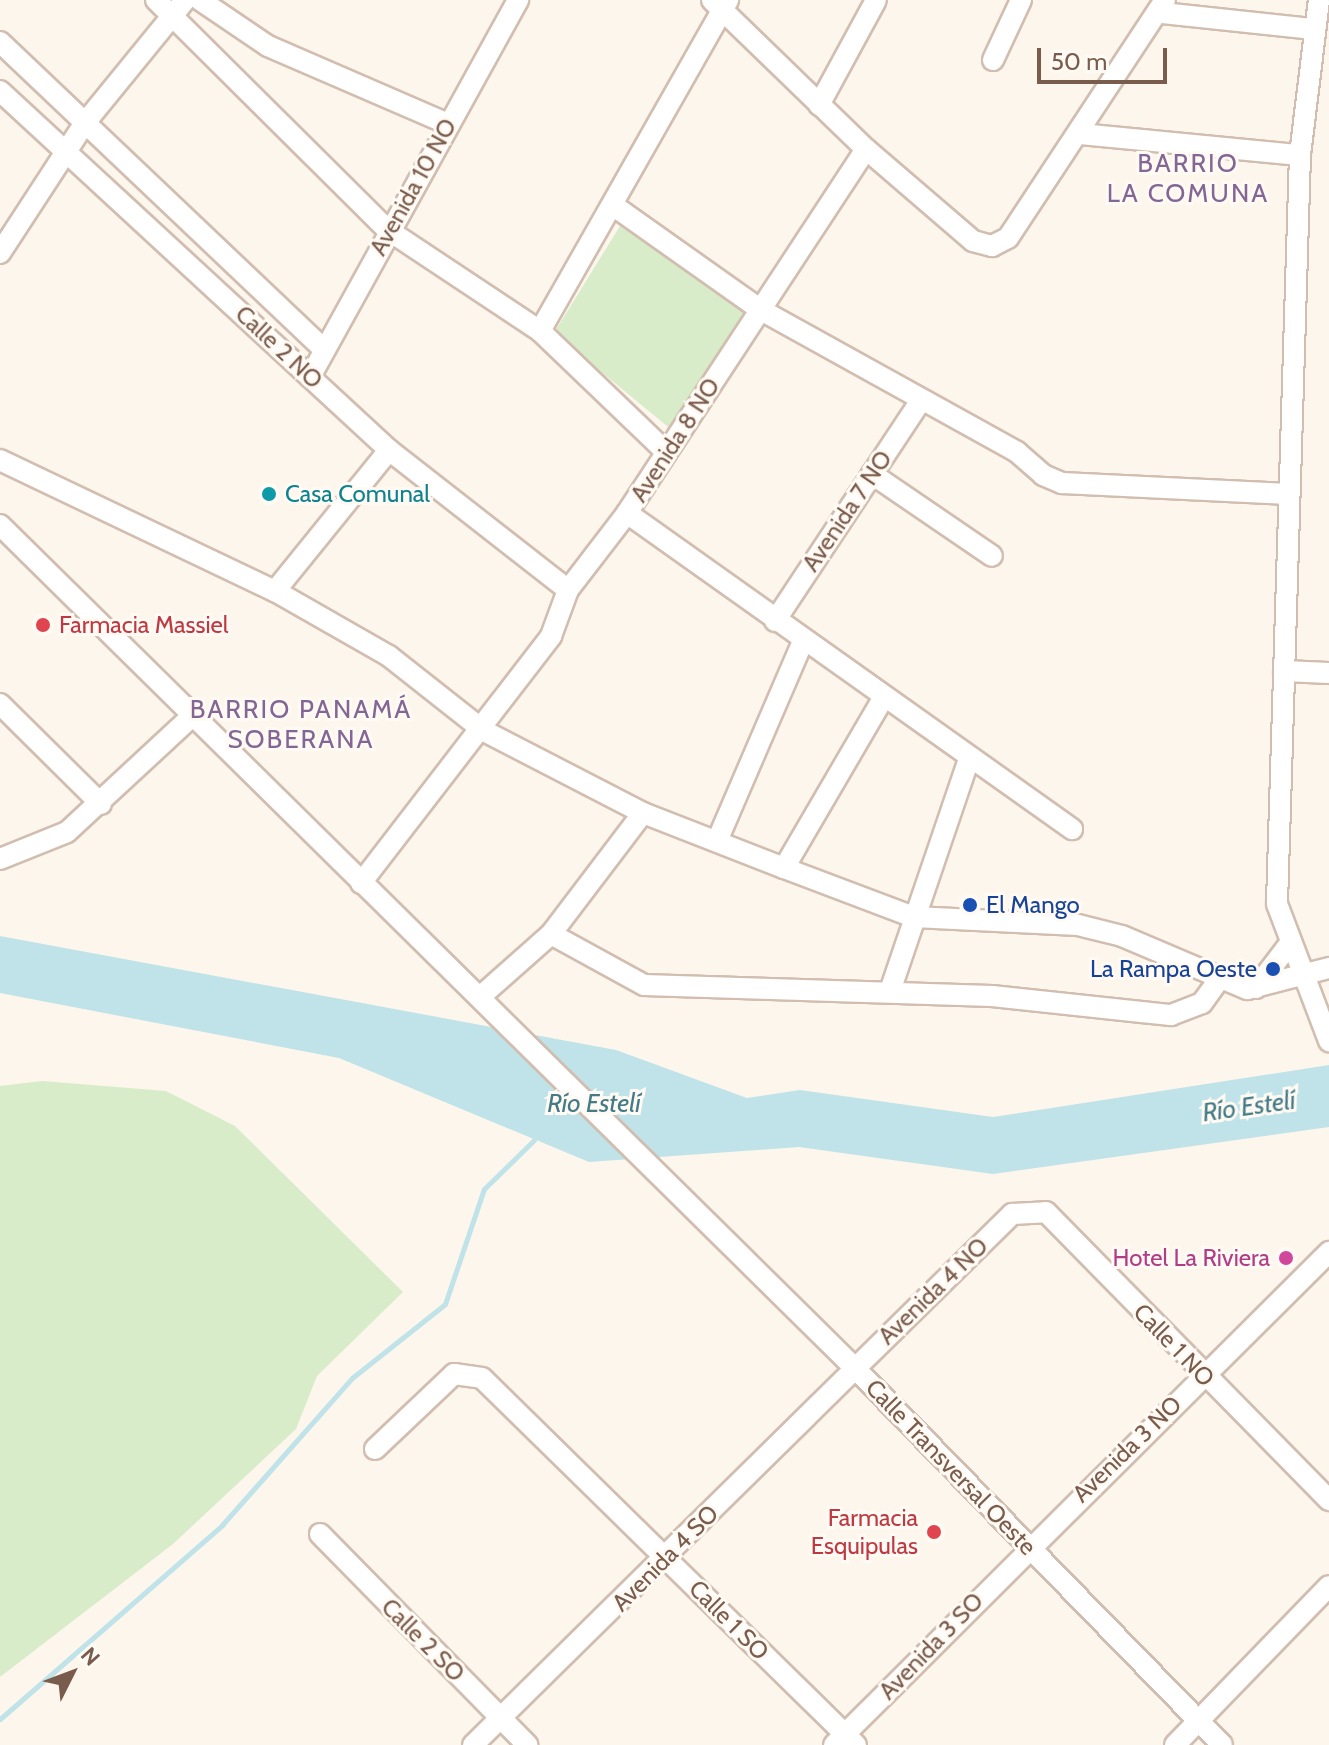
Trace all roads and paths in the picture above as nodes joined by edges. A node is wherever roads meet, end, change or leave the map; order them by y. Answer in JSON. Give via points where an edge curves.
{"nodes":[{"id":1,"x":156,"y":0,"type":"edge"},
{"id":2,"x":185,"y":0,"type":"edge"},
{"id":3,"x":200,"y":0,"type":"edge"},
{"id":4,"x":876,"y":0,"type":"edge"},
{"id":5,"x":1021,"y":0,"type":"edge"},
{"id":6,"x":1319,"y":0,"type":"edge"},
{"id":7,"x":513,"y":2,"type":"edge"},
{"id":8,"x":721,"y":3,"type":"edge"},
{"id":9,"x":1164,"y":6,"type":"edge"},
{"id":10,"x":175,"y":18,"type":"junction"},
{"id":11,"x":1313,"y":29,"type":"junction"},
{"id":12,"x":0,"y":42,"type":"edge"},
{"id":13,"x":993,"y":60,"type":"dead end"},
{"id":14,"x":0,"y":91,"type":"edge"},
{"id":15,"x":819,"y":105,"type":"junction"},
{"id":16,"x":84,"y":124,"type":"junction"},
{"id":17,"x":448,"y":124,"type":"junction"},
{"id":18,"x":1080,"y":134,"type":"junction"},
{"id":19,"x":866,"y":149,"type":"junction"},
{"id":20,"x":68,"y":150,"type":"junction"},
{"id":21,"x":1300,"y":155,"type":"junction"},
{"id":22,"x":614,"y":206,"type":"junction"},
{"id":23,"x":388,"y":230,"type":"junction"},
{"id":24,"x":0,"y":253,"type":"edge"},
{"id":25,"x":761,"y":310,"type":"junction"},
{"id":26,"x":540,"y":331,"type":"junction"},
{"id":27,"x":323,"y":349,"type":"junction"},
{"id":28,"x":310,"y":377,"type":"junction"},
{"id":29,"x":920,"y":402,"type":"junction"},
{"id":30,"x":389,"y":450,"type":"junction"},
{"id":31,"x":666,"y":452,"type":"junction"},
{"id":32,"x":0,"y":460,"type":"edge"},
{"id":33,"x":872,"y":474,"type":"junction"},
{"id":34,"x":1289,"y":494,"type":"junction"},
{"id":35,"x":627,"y":513,"type":"junction"},
{"id":36,"x":0,"y":525,"type":"edge"},
{"id":37,"x":992,"y":556,"type":"dead end"},
{"id":38,"x":568,"y":590,"type":"junction"},
{"id":39,"x":275,"y":591,"type":"junction"},
{"id":40,"x":775,"y":621,"type":"junction"},
{"id":41,"x":803,"y":641,"type":"junction"},
{"id":42,"x":1284,"y":671,"type":"junction"},
{"id":43,"x":1329,"y":673,"type":"edge"},
{"id":44,"x":884,"y":697,"type":"junction"},
{"id":45,"x":0,"y":704,"type":"edge"},
{"id":46,"x":191,"y":717,"type":"junction"},
{"id":47,"x":484,"y":731,"type":"junction"},
{"id":48,"x":969,"y":759,"type":"junction"},
{"id":49,"x":101,"y":804,"type":"junction"},
{"id":50,"x":643,"y":813,"type":"junction"},
{"id":51,"x":1072,"y":829,"type":"dead end"},
{"id":52,"x":717,"y":841,"type":"junction"},
{"id":53,"x":1,"y":858,"type":"edge"},
{"id":54,"x":784,"y":868,"type":"junction"},
{"id":55,"x":361,"y":883,"type":"junction"},
{"id":56,"x":914,"y":917,"type":"junction"},
{"id":57,"x":551,"y":934,"type":"junction"},
{"id":58,"x":1291,"y":942,"type":"junction"},
{"id":59,"x":1329,"y":968,"type":"edge"},
{"id":60,"x":1302,"y":971,"type":"junction"},
{"id":61,"x":1218,"y":981,"type":"junction"},
{"id":62,"x":1256,"y":988,"type":"junction"},
{"id":63,"x":890,"y":991,"type":"junction"},
{"id":64,"x":482,"y":1000,"type":"junction"},
{"id":65,"x":1329,"y":1041,"type":"edge"},
{"id":66,"x":1012,"y":1214,"type":"joint"},
{"id":67,"x":1329,"y":1252,"type":"edge"},
{"id":68,"x":855,"y":1368,"type":"junction"},
{"id":69,"x":1203,"y":1376,"type":"junction"},
{"id":70,"x":375,"y":1449,"type":"dead end"},
{"id":71,"x":1329,"y":1500,"type":"edge"},
{"id":72,"x":320,"y":1534,"type":"dead end"},
{"id":73,"x":1028,"y":1546,"type":"junction"},
{"id":74,"x":666,"y":1558,"type":"junction"},
{"id":75,"x":1329,"y":1586,"type":"edge"},
{"id":76,"x":501,"y":1718,"type":"junction"},
{"id":77,"x":1199,"y":1721,"type":"junction"},
{"id":78,"x":845,"y":1741,"type":"edge"},
{"id":79,"x":473,"y":1745,"type":"edge"},
{"id":80,"x":527,"y":1745,"type":"edge"},
{"id":81,"x":1175,"y":1745,"type":"edge"},
{"id":82,"x":1222,"y":1745,"type":"edge"}],
"edges":[{"from":1,"to":10,"type":"street"},
{"from":2,"to":10,"type":"street"},
{"from":3,"to":17,"type":"street","via":[[268,46]]},
{"from":4,"to":15,"type":"street"},
{"from":5,"to":13,"type":"street"},
{"from":6,"to":11,"type":"street"},
{"from":7,"to":17,"type":"street","name":"Avenida 10 NO"},
{"from":8,"to":15,"type":"street"},
{"from":8,"to":22,"type":"street"},
{"from":9,"to":11,"type":"street"},
{"from":9,"to":18,"type":"street"},
{"from":10,"to":16,"type":"street"},
{"from":10,"to":23,"type":"street"},
{"from":11,"to":21,"type":"street"},
{"from":12,"to":16,"type":"street"},
{"from":14,"to":20,"type":"street","name":"Calle 2 NO"},
{"from":15,"to":19,"type":"street"},
{"from":16,"to":20,"type":"street"},
{"from":16,"to":27,"type":"street"},
{"from":17,"to":23,"type":"street","name":"Avenida 10 NO"},
{"from":18,"to":19,"type":"street","via":[[1008,238],[992,246],[973,241]]},
{"from":18,"to":21,"type":"street"},
{"from":19,"to":25,"type":"street","name":"Avenida 8 NO"},
{"from":20,"to":24,"type":"street"},
{"from":20,"to":28,"type":"street","name":"Calle 2 NO"},
{"from":21,"to":34,"type":"street"},
{"from":22,"to":25,"type":"street"},
{"from":22,"to":26,"type":"street"},
{"from":23,"to":26,"type":"street"},
{"from":23,"to":27,"type":"street","name":"Avenida 10 NO"},
{"from":25,"to":29,"type":"street"},
{"from":25,"to":31,"type":"street","name":"Avenida 8 NO"},
{"from":26,"to":31,"type":"street"},
{"from":27,"to":28,"type":"street","name":"Avenida 10 NO"},
{"from":28,"to":30,"type":"street","name":"Calle 2 NO"},
{"from":29,"to":33,"type":"street","name":"Avenida 7 NO"},
{"from":29,"to":34,"type":"street","via":[[1062,483]]},
{"from":30,"to":38,"type":"street","name":"Calle 2 NO"},
{"from":30,"to":39,"type":"street"},
{"from":31,"to":35,"type":"street","name":"Avenida 8 NO"},
{"from":32,"to":39,"type":"street"},
{"from":33,"to":37,"type":"street"},
{"from":33,"to":40,"type":"street","name":"Avenida 7 NO"},
{"from":34,"to":42,"type":"street"},
{"from":35,"to":38,"type":"street","name":"Avenida 8 NO"},
{"from":35,"to":40,"type":"street"},
{"from":36,"to":46,"type":"street"},
{"from":38,"to":47,"type":"street","name":"Avenida 8 NO","via":[[551,636]]},
{"from":39,"to":47,"type":"street","via":[[389,656]]},
{"from":40,"to":41,"type":"street"},
{"from":41,"to":44,"type":"street"},
{"from":41,"to":52,"type":"street"},
{"from":42,"to":43,"type":"street"},
{"from":42,"to":58,"type":"street","via":[[1277,904]]},
{"from":44,"to":48,"type":"street"},
{"from":44,"to":54,"type":"street"},
{"from":45,"to":49,"type":"street"},
{"from":46,"to":49,"type":"street"},
{"from":46,"to":55,"type":"street"},
{"from":47,"to":50,"type":"street"},
{"from":47,"to":55,"type":"street","name":"Avenida 8 NO"},
{"from":48,"to":51,"type":"street"},
{"from":48,"to":56,"type":"street"},
{"from":49,"to":53,"type":"street","via":[[67,832]]},
{"from":50,"to":52,"type":"street"},
{"from":50,"to":57,"type":"street"},
{"from":52,"to":54,"type":"street"},
{"from":54,"to":56,"type":"street"},
{"from":55,"to":64,"type":"street","name":"Calle Transversal Oeste"},
{"from":56,"to":61,"type":"street","via":[[1078,925],[1122,936]]},
{"from":56,"to":63,"type":"street"},
{"from":57,"to":63,"type":"street","via":[[644,985]]},
{"from":57,"to":64,"type":"street"},
{"from":58,"to":60,"type":"street"},
{"from":58,"to":62,"type":"street"},
{"from":59,"to":60,"type":"street"},
{"from":60,"to":62,"type":"street"},
{"from":60,"to":65,"type":"street"},
{"from":61,"to":62,"type":"street"},
{"from":61,"to":63,"type":"street","via":[[1202,1003],[1171,1015]]},
{"from":64,"to":68,"type":"street","name":"Calle Transversal Oeste"},
{"from":66,"to":68,"type":"street","name":"Avenida 4 NO"},
{"from":66,"to":69,"type":"street","name":"Calle 1 NO","via":[[1046,1212]]},
{"from":67,"to":69,"type":"street","name":"Avenida 3 NO"},
{"from":68,"to":73,"type":"street","name":"Calle Transversal Oeste"},
{"from":68,"to":74,"type":"street","name":"Avenida 4 SO"},
{"from":69,"to":71,"type":"street","name":"Calle 1 NO"},
{"from":69,"to":73,"type":"street","name":"Avenida 3 NO"},
{"from":70,"to":74,"type":"street","name":"Calle 1 SO","via":[[454,1374],[482,1378]]},
{"from":72,"to":76,"type":"street","name":"Calle 2 SO"},
{"from":73,"to":77,"type":"street","name":"Calle Transversal Oeste"},
{"from":73,"to":78,"type":"street","name":"Avenida 3 SO"},
{"from":74,"to":76,"type":"street","name":"Avenida 4 SO"},
{"from":74,"to":78,"type":"street","name":"Calle 1 SO"},
{"from":75,"to":77,"type":"street"},
{"from":76,"to":79,"type":"street","name":"Avenida 4 SO"},
{"from":76,"to":80,"type":"street","name":"Calle 2 SO"},
{"from":77,"to":81,"type":"street"},
{"from":77,"to":82,"type":"street","name":"Calle Transversal Oeste"}]}
